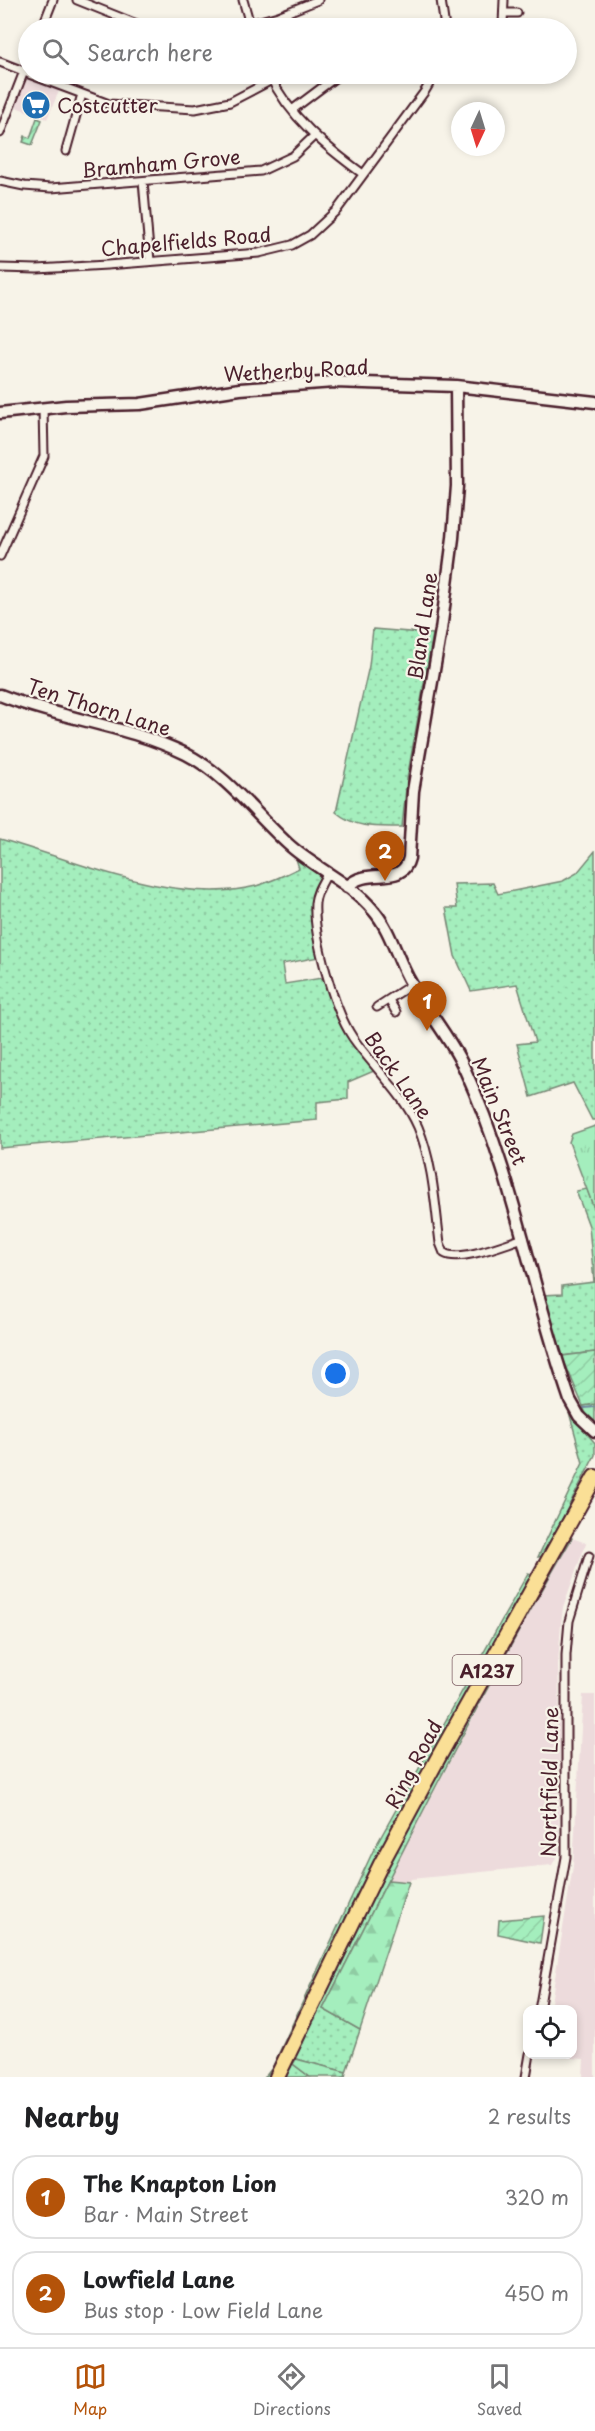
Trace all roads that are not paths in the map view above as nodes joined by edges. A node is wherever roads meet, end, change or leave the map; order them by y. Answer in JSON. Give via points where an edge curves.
{"nodes":[{"id":1,"x":53,"y":0,"type":"edge"},
{"id":2,"x":76,"y":0,"type":"edge"},
{"id":3,"x":243,"y":0,"type":"edge"},
{"id":4,"x":318,"y":0,"type":"edge"},
{"id":5,"x":441,"y":0,"type":"edge"},
{"id":6,"x":504,"y":0,"type":"edge"},
{"id":7,"x":504,"y":13,"type":"junction"},
{"id":8,"x":517,"y":13,"type":"dead end"},
{"id":9,"x":46,"y":18,"type":"edge"},
{"id":10,"x":122,"y":18,"type":"edge"},
{"id":11,"x":248,"y":18,"type":"edge"},
{"id":12,"x":273,"y":18,"type":"edge"},
{"id":13,"x":444,"y":18,"type":"edge"},
{"id":14,"x":504,"y":18,"type":"edge"},
{"id":15,"x":0,"y":62,"type":"edge"},
{"id":16,"x":18,"y":69,"type":"edge"},
{"id":17,"x":22,"y":84,"type":"edge"},
{"id":18,"x":56,"y":84,"type":"edge"},
{"id":19,"x":259,"y":84,"type":"edge"},
{"id":20,"x":275,"y":84,"type":"edge"},
{"id":21,"x":327,"y":84,"type":"edge"},
{"id":22,"x":429,"y":84,"type":"edge"},
{"id":23,"x":82,"y":94,"type":"junction"},
{"id":24,"x":292,"y":110,"type":"junction"},
{"id":25,"x":0,"y":133,"type":"edge"},
{"id":26,"x":314,"y":136,"type":"junction"},
{"id":27,"x":66,"y":150,"type":"dead end"},
{"id":28,"x":363,"y":174,"type":"junction"},
{"id":29,"x":0,"y":181,"type":"edge"},
{"id":30,"x":143,"y":181,"type":"junction"},
{"id":31,"x":150,"y":261,"type":"junction"},
{"id":32,"x":0,"y":268,"type":"edge"},
{"id":33,"x":456,"y":386,"type":"junction"},
{"id":34,"x":595,"y":402,"type":"edge"},
{"id":35,"x":43,"y":408,"type":"junction"},
{"id":36,"x":0,"y":413,"type":"edge"},
{"id":37,"x":0,"y":556,"type":"edge"},
{"id":38,"x":0,"y":695,"type":"edge"},
{"id":39,"x":294,"y":850,"type":"joint"},
{"id":40,"x":327,"y":874,"type":"junction"},
{"id":41,"x":346,"y":887,"type":"junction"},
{"id":42,"x":411,"y":985,"type":"junction"},
{"id":43,"x":389,"y":1000,"type":"junction"},
{"id":44,"x":377,"y":1007,"type":"dead end"},
{"id":45,"x":396,"y":1012,"type":"dead end"},
{"id":46,"x":524,"y":1238,"type":"junction"},
{"id":47,"x":595,"y":1431,"type":"edge"},
{"id":48,"x":595,"y":1477,"type":"edge"},
{"id":49,"x":589,"y":1556,"type":"dead end"},
{"id":50,"x":540,"y":2005,"type":"edge"},
{"id":51,"x":529,"y":2059,"type":"edge"},
{"id":52,"x":277,"y":2077,"type":"edge"},
{"id":53,"x":526,"y":2077,"type":"edge"}],
"edges":[{"from":1,"to":9,"type":"street"},
{"from":2,"to":10,"type":"street"},
{"from":3,"to":11,"type":"street"},
{"from":4,"to":12,"type":"street"},
{"from":5,"to":13,"type":"street"},
{"from":6,"to":7,"type":"street"},
{"from":7,"to":8,"type":"street"},
{"from":7,"to":14,"type":"street"},
{"from":15,"to":16,"type":"street"},
{"from":17,"to":25,"type":"street"},
{"from":18,"to":23,"type":"street"},
{"from":19,"to":23,"type":"street","via":[[230,102],[205,108],[122,106]]},
{"from":20,"to":24,"type":"street"},
{"from":21,"to":24,"type":"street"},
{"from":22,"to":28,"type":"street","name":"Chapelfields Road"},
{"from":23,"to":27,"type":"street"},
{"from":24,"to":26,"type":"street"},
{"from":26,"to":28,"type":"street"},
{"from":26,"to":30,"type":"street","name":"Bramham Grove","via":[[293,156],[261,171]]},
{"from":28,"to":31,"type":"street","name":"Chapelfields Road","via":[[325,222],[292,245],[259,253]]},
{"from":29,"to":30,"type":"street","name":"Bramham Grove","via":[[51,188]]},
{"from":30,"to":31,"type":"street"},
{"from":31,"to":32,"type":"street","name":"Chapelfields Road"},
{"from":33,"to":34,"type":"street","name":"Wetherby Road"},
{"from":33,"to":35,"type":"street","name":"Wetherby Road","via":[[296,384],[140,404]]},
{"from":33,"to":41,"type":"street","name":"Bland Lane","via":[[453,538],[413,791],[409,858],[405,868],[393,875],[361,877]]},
{"from":35,"to":36,"type":"street","name":"Wetherby Road"},
{"from":35,"to":37,"type":"street","via":[[44,456]]},
{"from":38,"to":39,"type":"street","name":"Ten Thorn Lane","via":[[133,734],[183,753],[214,773]]},
{"from":39,"to":40,"type":"street","name":"Main Street"},
{"from":40,"to":41,"type":"street","name":"Main Street"},
{"from":40,"to":46,"type":"street","name":"Back Lane","via":[[316,894],[315,909],[335,1002],[353,1038],[403,1101],[417,1126],[429,1160],[444,1253],[467,1254]]},
{"from":41,"to":42,"type":"street","name":"Main Street","via":[[379,918]]},
{"from":42,"to":43,"type":"street"},
{"from":42,"to":46,"type":"street","name":"Main Street","via":[[448,1038],[469,1078],[501,1158]]},
{"from":43,"to":44,"type":"street"},
{"from":43,"to":45,"type":"street"},
{"from":46,"to":47,"type":"street","name":"Main Street","via":[[570,1400],[579,1416]]},
{"from":48,"to":52,"type":"highway","name":"Ring Road","number":"A1237","via":[[412,1806]]},
{"from":49,"to":50,"type":"street","name":"Northfield Lane","via":[[569,1621],[566,1857]]},
{"from":51,"to":53,"type":"street"}]}
